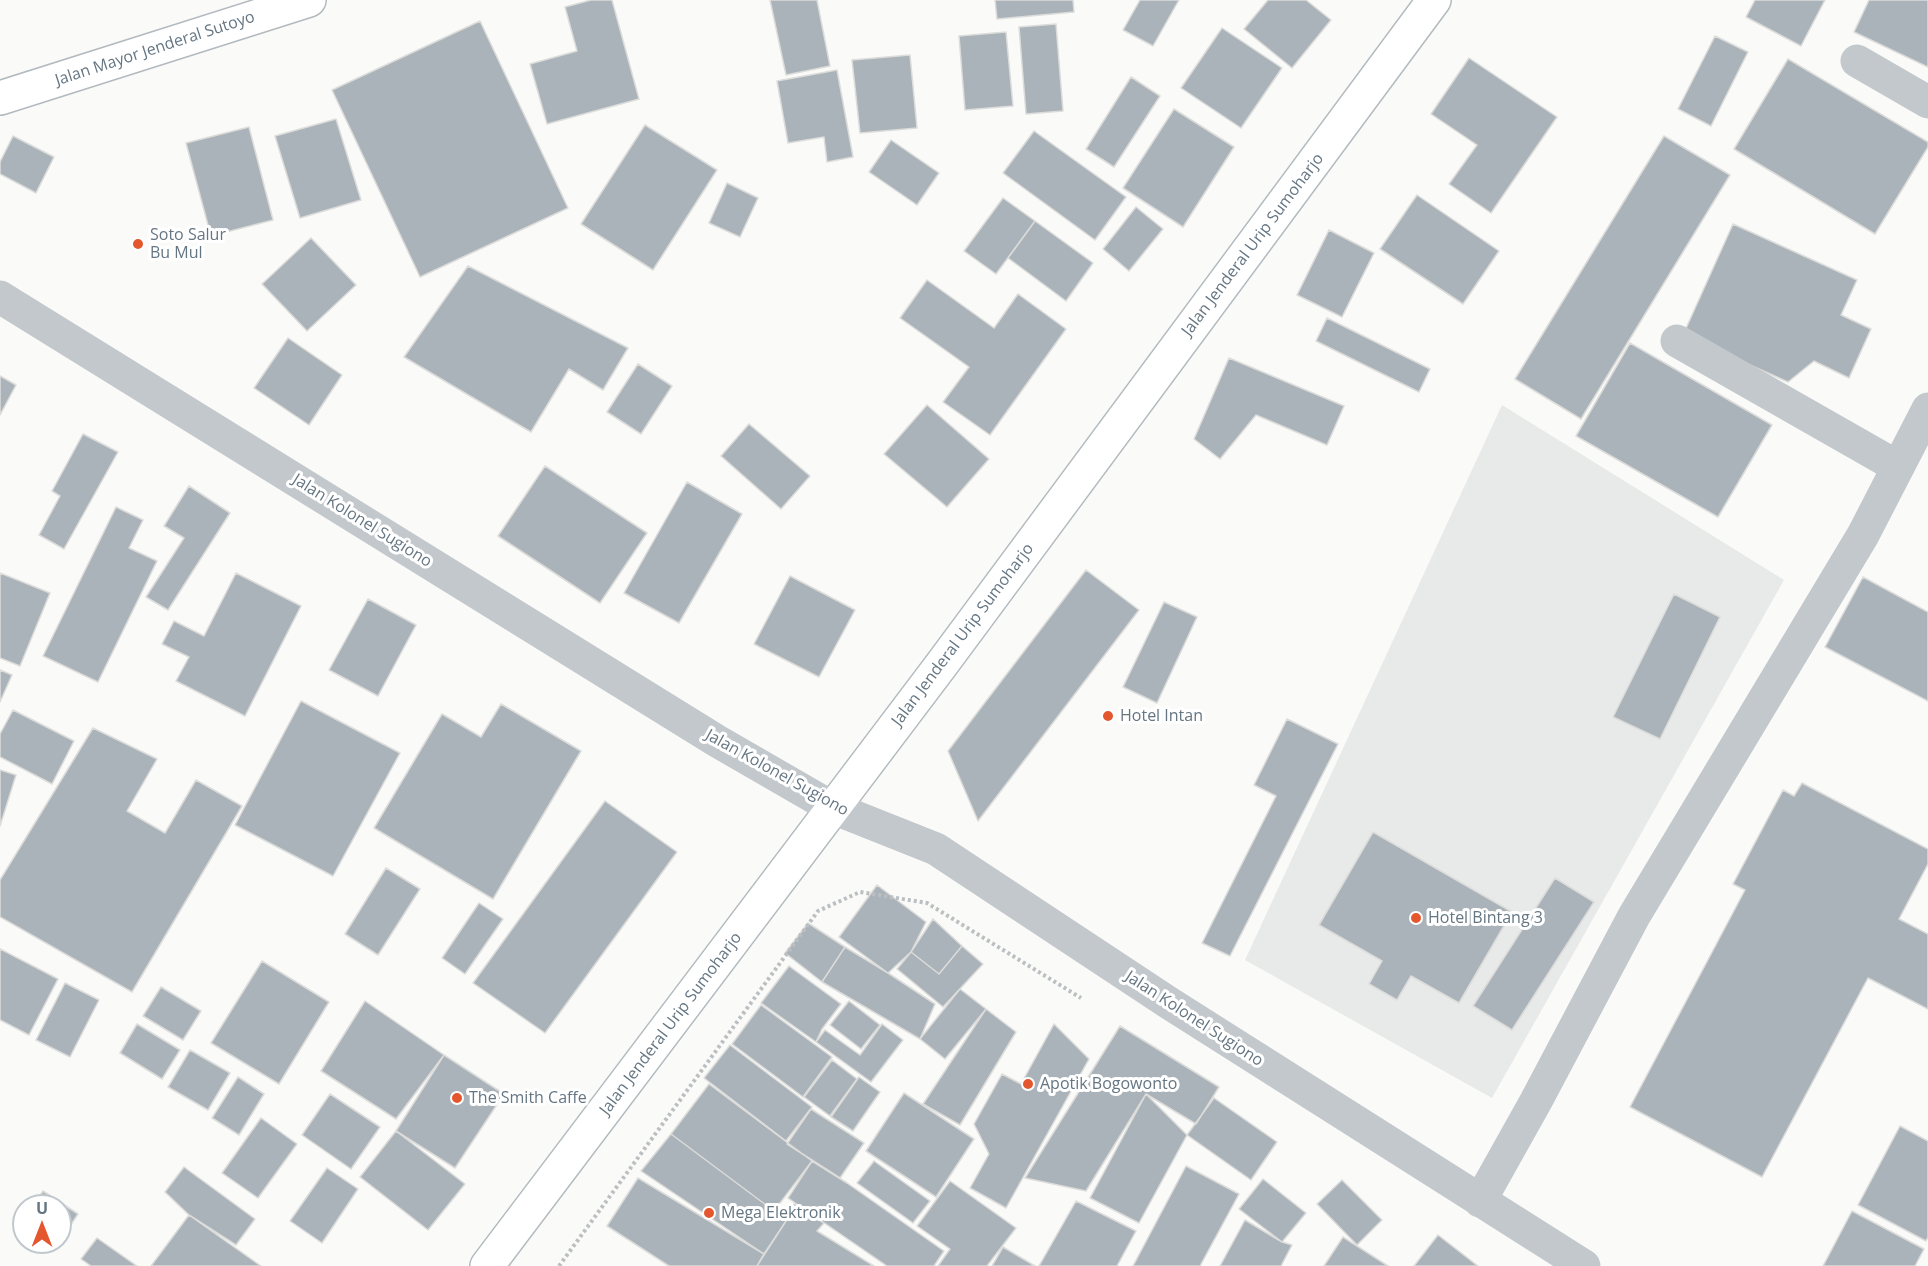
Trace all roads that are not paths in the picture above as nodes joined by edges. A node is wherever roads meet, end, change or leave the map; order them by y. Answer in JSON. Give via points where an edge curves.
{"nodes":[{"id":1,"x":309,"y":0,"type":"edge"},
{"id":2,"x":1434,"y":0,"type":"edge"},
{"id":3,"x":1857,"y":61,"type":"dead end"},
{"id":4,"x":0,"y":98,"type":"edge"},
{"id":5,"x":1928,"y":102,"type":"edge"},
{"id":6,"x":0,"y":297,"type":"edge"},
{"id":7,"x":1677,"y":341,"type":"dead end"},
{"id":8,"x":1928,"y":409,"type":"edge"},
{"id":9,"x":1898,"y":467,"type":"junction"},
{"id":10,"x":833,"y":808,"type":"junction"},
{"id":11,"x":1480,"y":1202,"type":"junction"},
{"id":12,"x":487,"y":1266,"type":"edge"},
{"id":13,"x":1584,"y":1266,"type":"edge"}],
"edges":[{"from":1,"to":4,"type":"main road","name":"Jalan Mayor Jenderal Sutoyo"},
{"from":2,"to":10,"type":"main road","name":"Jalan Jenderal Urip Sumoharjo"},
{"from":3,"to":5,"type":"street"},
{"from":6,"to":10,"type":"street","name":"Jalan Kolonel Sugiono"},
{"from":7,"to":9,"type":"street"},
{"from":8,"to":9,"type":"street"},
{"from":9,"to":11,"type":"street","via":[[1863,535],[1634,916]]},
{"from":10,"to":11,"type":"street","name":"Jalan Kolonel Sugiono","via":[[936,849]]},
{"from":10,"to":12,"type":"main road","name":"Jalan Jenderal Urip Sumoharjo"},
{"from":11,"to":13,"type":"street","name":"Jalan Kolonel Sugiono"}]}
